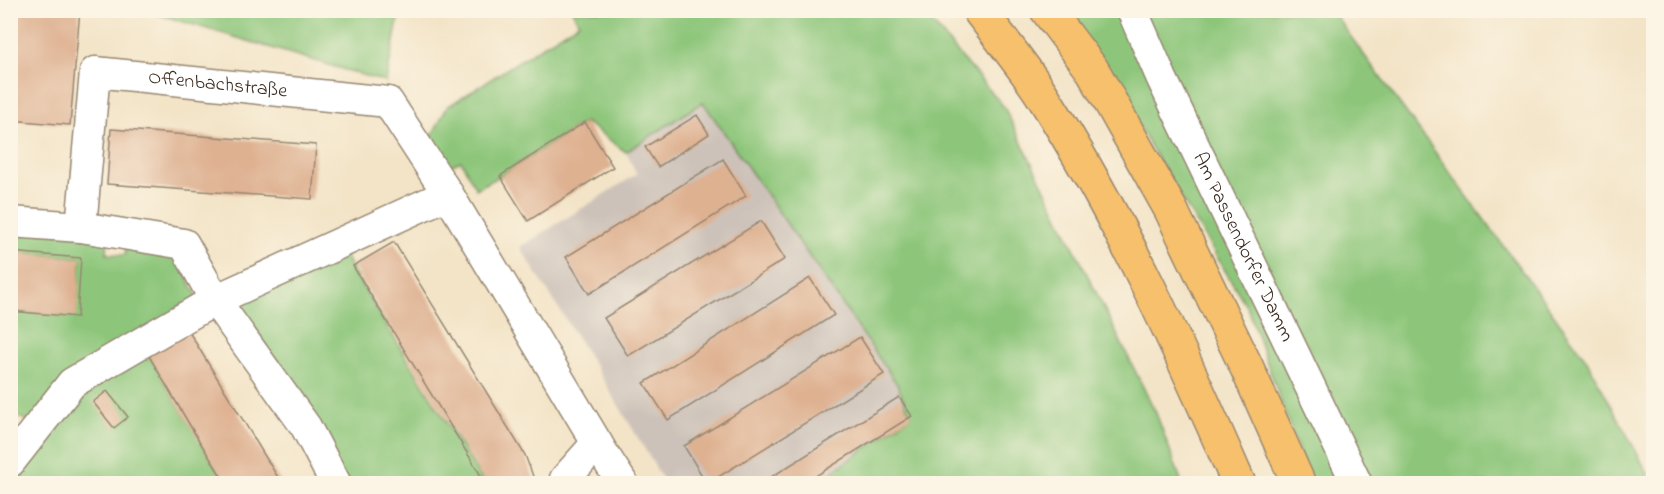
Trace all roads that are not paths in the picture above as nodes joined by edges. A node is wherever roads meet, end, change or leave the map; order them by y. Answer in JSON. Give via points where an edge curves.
{"nodes":[{"id":1,"x":979,"y":10,"type":"edge"},
{"id":2,"x":1047,"y":10,"type":"edge"},
{"id":3,"x":1132,"y":10,"type":"edge"},
{"id":4,"x":448,"y":194,"type":"junction"},
{"id":5,"x":10,"y":222,"type":"edge"},
{"id":6,"x":81,"y":227,"type":"junction"},
{"id":7,"x":215,"y":300,"type":"junction"},
{"id":8,"x":597,"y":443,"type":"junction"},
{"id":9,"x":10,"y":462,"type":"edge"},
{"id":10,"x":336,"y":483,"type":"edge"},
{"id":11,"x":566,"y":483,"type":"edge"},
{"id":12,"x":623,"y":483,"type":"edge"},
{"id":13,"x":1239,"y":483,"type":"edge"},
{"id":14,"x":1299,"y":483,"type":"edge"},
{"id":15,"x":1357,"y":483,"type":"edge"}],
"edges":[{"from":1,"to":13,"type":"highway","via":[[1043,96],[1117,223]]},
{"from":2,"to":14,"type":"highway","via":[[1093,71],[1171,210]]},
{"from":3,"to":15,"type":"street","name":"Am Passendorfer Damm"},
{"from":4,"to":6,"type":"street","name":"Offenbachstraße","via":[[388,102],[94,72]]},
{"from":4,"to":7,"type":"street"},
{"from":4,"to":8,"type":"street","name":"Offenbachstraße"},
{"from":5,"to":6,"type":"street"},
{"from":6,"to":7,"type":"street","via":[[184,244]]},
{"from":7,"to":9,"type":"street","via":[[72,383]]},
{"from":7,"to":10,"type":"street","via":[[306,427]]},
{"from":8,"to":11,"type":"street","via":[[565,479]]},
{"from":8,"to":12,"type":"street","name":"Offenbachstraße"}]}
